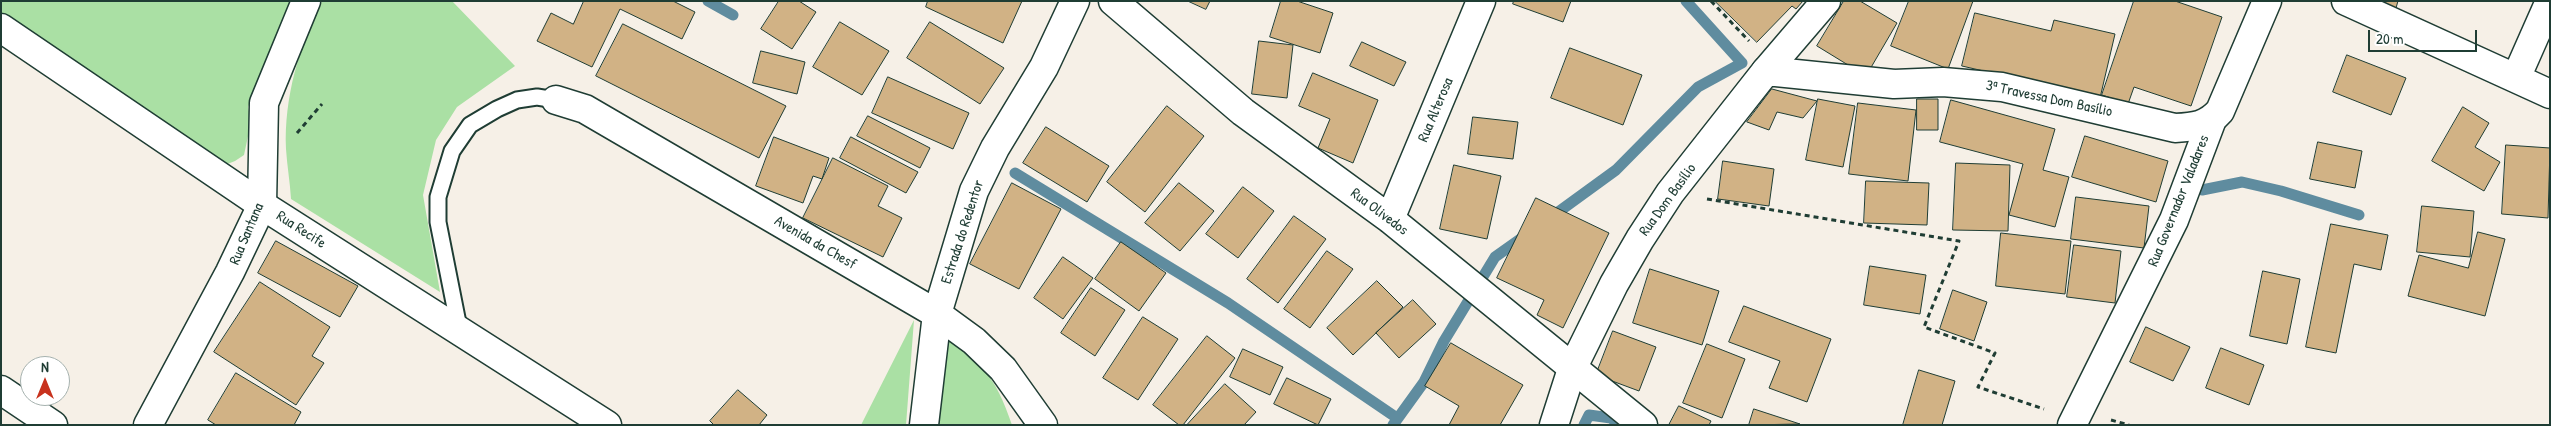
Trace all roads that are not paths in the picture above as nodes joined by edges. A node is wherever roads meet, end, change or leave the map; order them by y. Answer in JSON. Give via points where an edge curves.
{"nodes":[{"id":1,"x":306,"y":1,"type":"edge"},
{"id":2,"x":1075,"y":1,"type":"edge"},
{"id":3,"x":1113,"y":1,"type":"edge"},
{"id":4,"x":1481,"y":1,"type":"edge"},
{"id":5,"x":1826,"y":1,"type":"edge"},
{"id":6,"x":2268,"y":1,"type":"edge"},
{"id":7,"x":2346,"y":1,"type":"edge"},
{"id":8,"x":2550,"y":1,"type":"edge"},
{"id":9,"x":1,"y":28,"type":"edge"},
{"id":10,"x":1769,"y":68,"type":"junction"},
{"id":11,"x":2516,"y":78,"type":"junction"},
{"id":12,"x":2550,"y":94,"type":"edge"},
{"id":13,"x":556,"y":100,"type":"joint"},
{"id":14,"x":2211,"y":122,"type":"junction"},
{"id":15,"x":262,"y":205,"type":"junction"},
{"id":16,"x":1390,"y":219,"type":"junction"},
{"id":17,"x":937,"y":314,"type":"junction"},
{"id":18,"x":460,"y":333,"type":"junction"},
{"id":19,"x":1572,"y":369,"type":"junction"},
{"id":20,"x":1,"y":390,"type":"edge"},
{"id":21,"x":2073,"y":422,"type":"edge"},
{"id":22,"x":53,"y":425,"type":"edge"},
{"id":23,"x":148,"y":425,"type":"edge"},
{"id":24,"x":607,"y":425,"type":"edge"},
{"id":25,"x":924,"y":425,"type":"edge"},
{"id":26,"x":1043,"y":425,"type":"edge"},
{"id":27,"x":1554,"y":425,"type":"edge"},
{"id":28,"x":1643,"y":425,"type":"edge"}],
"edges":[{"from":1,"to":15,"type":"street","name":"Rua Santana","via":[[264,103]]},
{"from":2,"to":17,"type":"street","name":"Estrada do Redentor","via":[[1044,67],[995,148],[974,191]]},
{"from":3,"to":16,"type":"street","name":"Rua Olivedos","via":[[1243,112]]},
{"from":4,"to":16,"type":"street","name":"Rua Alterosa"},
{"from":5,"to":10,"type":"street","name":"Rua Dom Basílio"},
{"from":6,"to":14,"type":"street","name":"Rua Governador Valadares","via":[[2220,111]]},
{"from":7,"to":11,"type":"street"},
{"from":8,"to":11,"type":"street"},
{"from":9,"to":15,"type":"street","name":"Rua Recife"},
{"from":10,"to":14,"type":"street","name":"3ª Travessa Dom Basílio","via":[[1894,84],[1943,82],[2002,86],[2176,128]]},
{"from":10,"to":19,"type":"street","name":"Rua Dom Basílio","via":[[1670,192],[1614,284]]},
{"from":11,"to":12,"type":"street"},
{"from":13,"to":17,"type":"street","name":"Avenida da Chesf","via":[[584,109]]},
{"from":13,"to":18,"type":"lane","via":[[537,97],[517,100],[497,109],[470,126],[452,151],[438,197],[438,222]]},
{"from":14,"to":21,"type":"street","name":"Rua Governador Valadares","via":[[2174,220]]},
{"from":15,"to":18,"type":"street","name":"Rua Recife"},
{"from":15,"to":23,"type":"street","name":"Rua Santana"},
{"from":16,"to":19,"type":"street","name":"Rua Olivedos"},
{"from":17,"to":25,"type":"street","name":"Estrada do Redentor"},
{"from":17,"to":26,"type":"street","name":"Avenida da Chesf","via":[[974,341],[1002,369]]},
{"from":18,"to":24,"type":"street","name":"Rua Recife"},
{"from":19,"to":27,"type":"street","name":"Rua Dom Basílio"},
{"from":19,"to":28,"type":"street","name":"Rua Olivedos"},
{"from":20,"to":22,"type":"street"}]}
